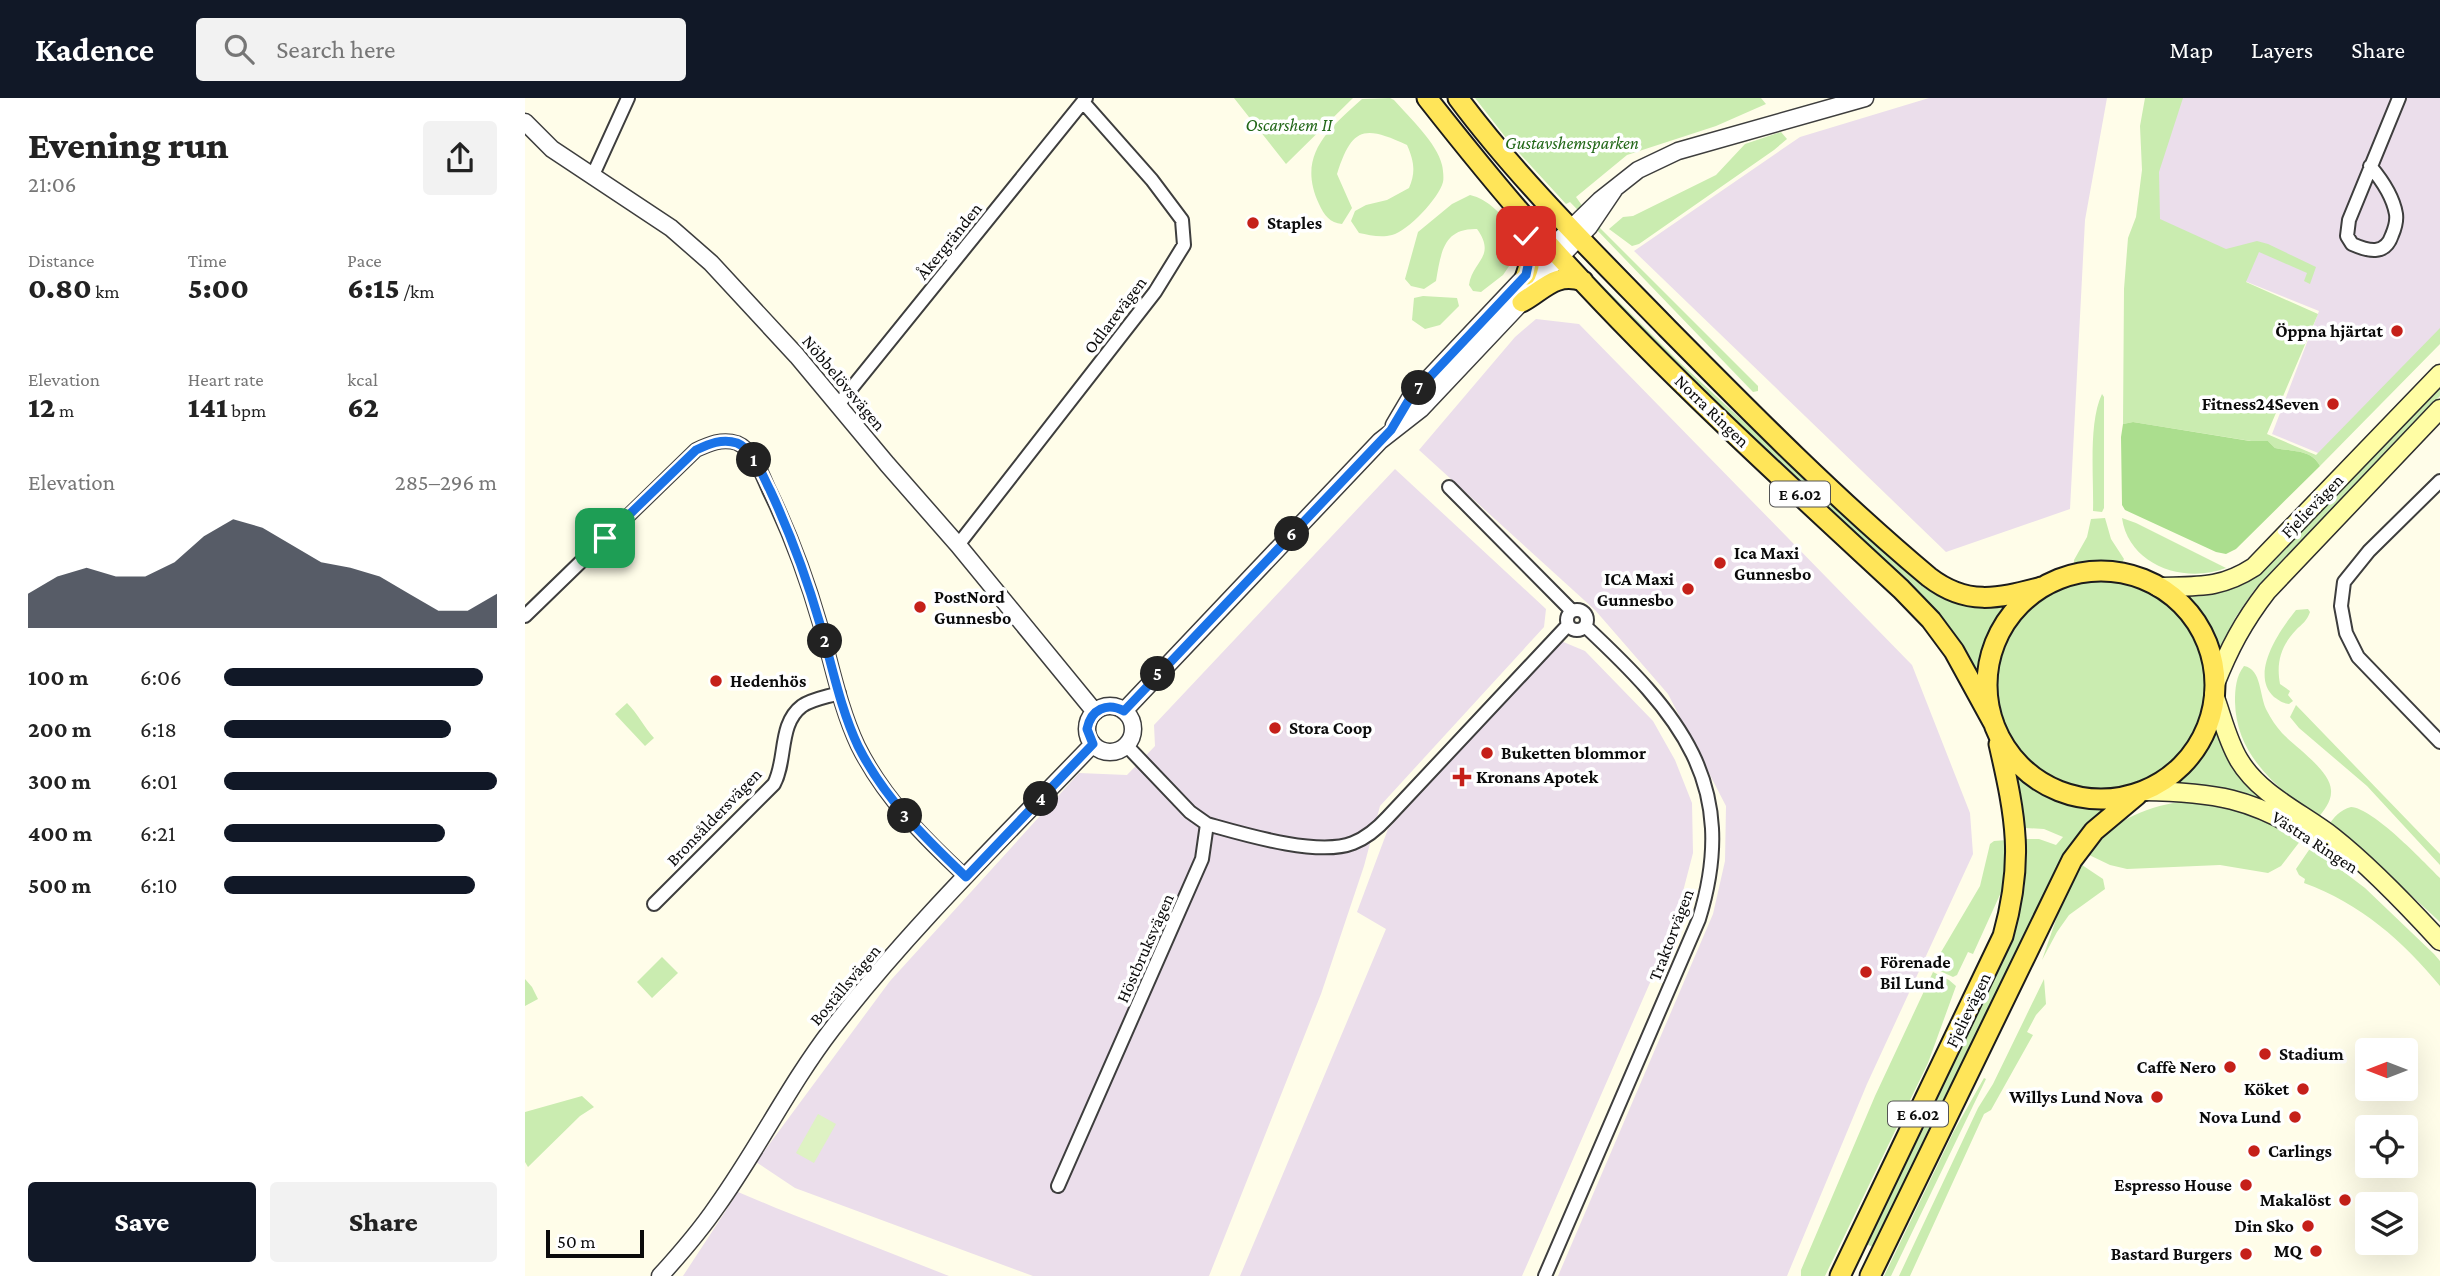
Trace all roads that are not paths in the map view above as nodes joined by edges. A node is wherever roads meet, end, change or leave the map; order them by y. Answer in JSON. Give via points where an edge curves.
{"nodes":[{"id":1,"x":628,"y":98,"type":"edge"},
{"id":2,"x":1427,"y":98,"type":"edge"},
{"id":3,"x":1458,"y":98,"type":"edge"},
{"id":4,"x":1865,"y":98,"type":"edge"},
{"id":5,"x":2399,"y":98,"type":"edge"},
{"id":6,"x":1085,"y":100,"type":"edge"},
{"id":7,"x":525,"y":122,"type":"edge"},
{"id":8,"x":1481,"y":164,"type":"junction"},
{"id":9,"x":2370,"y":166,"type":"junction"},
{"id":10,"x":592,"y":177,"type":"junction"},
{"id":11,"x":1564,"y":241,"type":"junction"},
{"id":12,"x":1526,"y":275,"type":"junction"},
{"id":13,"x":1583,"y":281,"type":"junction"},
{"id":14,"x":1522,"y":302,"type":"junction"},
{"id":15,"x":2440,"y":374,"type":"edge"},
{"id":16,"x":838,"y":405,"type":"junction"},
{"id":17,"x":2440,"y":409,"type":"edge"},
{"id":18,"x":1391,"y":430,"type":"junction"},
{"id":19,"x":2440,"y":481,"type":"edge"},
{"id":20,"x":1449,"y":487,"type":"dead end"},
{"id":21,"x":958,"y":545,"type":"junction"},
{"id":22,"x":2042,"y":587,"type":"junction"},
{"id":23,"x":2158,"y":587,"type":"junction"},
{"id":24,"x":1572,"y":611,"type":"junction"},
{"id":25,"x":525,"y":617,"type":"edge"},
{"id":26,"x":1568,"y":625,"type":"junction"},
{"id":27,"x":1585,"y":626,"type":"junction"},
{"id":28,"x":2215,"y":690,"type":"junction"},
{"id":29,"x":839,"y":694,"type":"junction"},
{"id":30,"x":1124,"y":711,"type":"junction"},
{"id":31,"x":1095,"y":712,"type":"junction"},
{"id":32,"x":1994,"y":725,"type":"junction"},
{"id":33,"x":2440,"y":742,"type":"edge"},
{"id":34,"x":1093,"y":744,"type":"junction"},
{"id":35,"x":1126,"y":746,"type":"junction"},
{"id":36,"x":2142,"y":791,"type":"junction"},
{"id":37,"x":1207,"y":824,"type":"junction"},
{"id":38,"x":966,"y":877,"type":"junction"},
{"id":39,"x":2399,"y":898,"type":"junction"},
{"id":40,"x":654,"y":904,"type":"dead end"},
{"id":41,"x":2440,"y":941,"type":"edge"},
{"id":42,"x":1058,"y":1186,"type":"dead end"},
{"id":43,"x":660,"y":1276,"type":"edge"},
{"id":44,"x":1545,"y":1276,"type":"edge"},
{"id":45,"x":1840,"y":1276,"type":"edge"},
{"id":46,"x":1870,"y":1276,"type":"edge"}],
"edges":[{"from":1,"to":10,"type":"street"},
{"from":2,"to":8,"type":"main road","name":"Norra Ringen","number":"E 6.02"},
{"from":3,"to":11,"type":"main road","name":"Norra Ringen","number":"E 6.02"},
{"from":4,"to":11,"type":"street","via":[[1678,151],[1639,170]]},
{"from":5,"to":9,"type":"street"},
{"from":6,"to":16,"type":"street","name":"Åkergränden"},
{"from":6,"to":21,"type":"street","name":"Odlarevägen","via":[[1182,220],[1184,246],[1166,277]]},
{"from":7,"to":10,"type":"street","name":"Nöbbelövsvägen","via":[[552,149]]},
{"from":8,"to":11,"type":"main road","name":"Norra Ringen","number":"E 6.02"},
{"from":8,"to":12,"type":"main road","via":[[1485,184],[1526,236],[1530,256]]},
{"from":9,"to":9,"type":"street","via":[[2347,236],[2352,244],[2374,251],[2391,240],[2396,213]]},
{"from":10,"to":16,"type":"street","name":"Nöbbelövsvägen","via":[[671,229],[711,263]]},
{"from":11,"to":12,"type":"street"},
{"from":11,"to":13,"type":"main road","name":"Norra Ringen","number":"E 6.02"},
{"from":11,"to":14,"type":"street"},
{"from":11,"to":22,"type":"main road","name":"Norra Ringen","number":"E 6.02","via":[[1597,256],[1795,455],[1933,580],[1951,591],[1980,598]]},
{"from":12,"to":18,"type":"street","via":[[1410,398]]},
{"from":13,"to":14,"type":"main road","via":[[1554,280]]},
{"from":13,"to":32,"type":"main road","name":"Norra Ringen","number":"E 6.02","via":[[1665,366],[1924,613],[1954,651]]},
{"from":14,"to":18,"type":"street","via":[[1421,409]]},
{"from":15,"to":23,"type":"main road","name":"Fjelievägen","via":[[2254,567],[2226,583]]},
{"from":16,"to":21,"type":"street","name":"Nöbbelövsvägen"},
{"from":17,"to":28,"type":"main road","name":"Fjelievägen","via":[[2267,591],[2232,642]]},
{"from":18,"to":30,"type":"street"},
{"from":19,"to":33,"type":"street","via":[[2344,582],[2341,606],[2352,649]]},
{"from":20,"to":24,"type":"street","name":"Traktorvägen"},
{"from":21,"to":31,"type":"street","name":"Nöbbelövsvägen"},
{"from":22,"to":23,"type":"main road","via":[[2093,571],[2127,574]]},
{"from":22,"to":32,"type":"main road","via":[[2015,610],[1997,639],[1987,673]]},
{"from":23,"to":28,"type":"main road","via":[[2181,605],[2199,628],[2208,646]]},
{"from":24,"to":26,"type":"street"},
{"from":24,"to":27,"type":"street","name":"Traktorvägen","via":[[1585,613]]},
{"from":25,"to":29,"type":"street","via":[[696,450],[712,443],[737,443],[753,459],[780,512],[809,587]]},
{"from":26,"to":27,"type":"street","via":[[1575,630]]},
{"from":26,"to":37,"type":"street","via":[[1365,837],[1352,844],[1317,848]]},
{"from":27,"to":44,"type":"street","name":"Traktorvägen","via":[[1655,695],[1693,752],[1710,802],[1712,864],[1699,919]]},
{"from":28,"to":36,"type":"main road","via":[[2207,726],[2192,753],[2171,775]]},
{"from":28,"to":39,"type":"main road","name":"Västra Ringen","via":[[2229,739],[2251,776],[2333,837]]},
{"from":29,"to":38,"type":"street","via":[[857,744],[892,801]]},
{"from":29,"to":40,"type":"street","name":"Bronsåldersvägen","via":[[810,702],[795,714],[773,784]]},
{"from":30,"to":31,"type":"street","via":[[1109,706]]},
{"from":30,"to":35,"type":"street","via":[[1133,728]]},
{"from":31,"to":34,"type":"street","via":[[1087,729]]},
{"from":32,"to":36,"type":"main road","via":[[2021,767],[2062,792],[2094,799]]},
{"from":32,"to":45,"type":"main road","name":"Fjelievägen","number":"E 6.02","via":[[2016,833],[2016,877],[2003,936]]},
{"from":34,"to":35,"type":"street","via":[[1106,751]]},
{"from":34,"to":38,"type":"street","name":"Boställsvägen"},
{"from":35,"to":37,"type":"street"},
{"from":36,"to":39,"type":"main road","name":"Västra Ringen","via":[[2211,794],[2266,811],[2314,837]]},
{"from":36,"to":46,"type":"main road","name":"Fjelievägen","number":"E 6.02","via":[[2094,831],[2072,860]]},
{"from":37,"to":42,"type":"street","name":"Höstbruksvägen","via":[[1198,871]]},
{"from":38,"to":43,"type":"street","name":"Boställsvägen","via":[[832,1029],[794,1081],[718,1206]]},
{"from":39,"to":41,"type":"main road","name":"Västra Ringen"}]}
